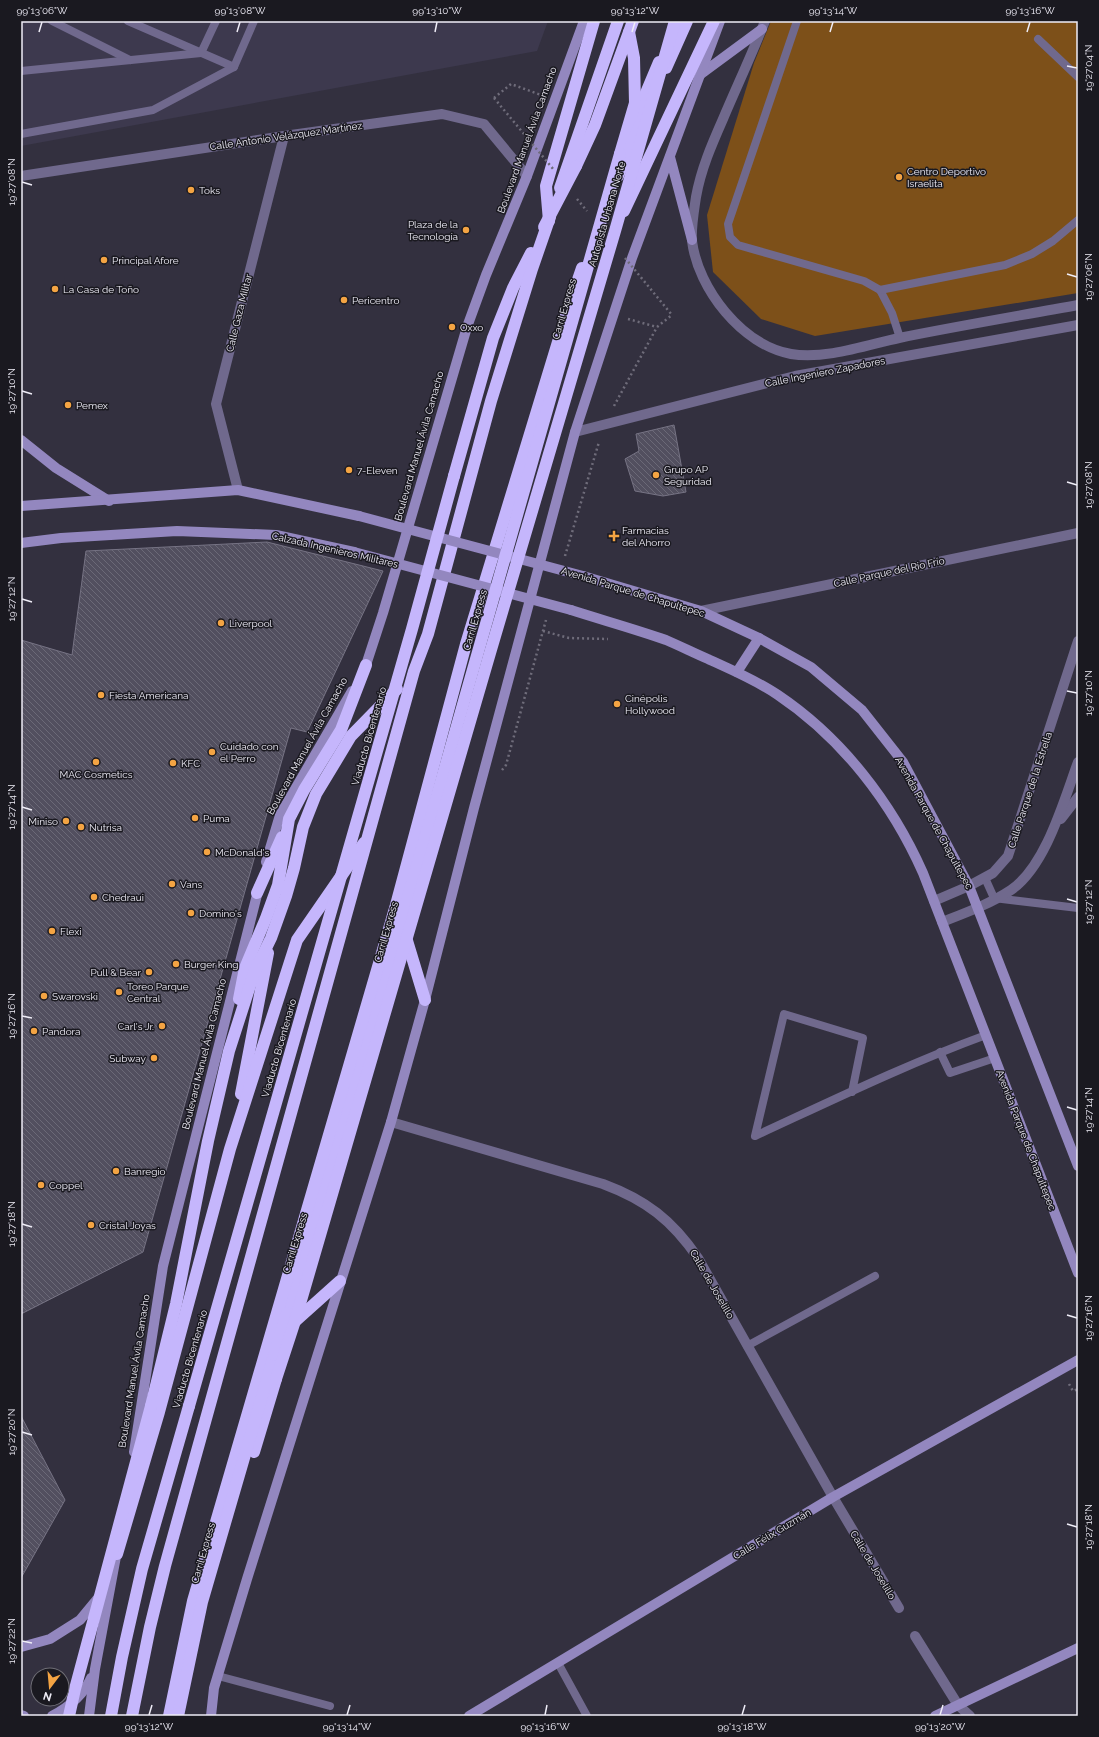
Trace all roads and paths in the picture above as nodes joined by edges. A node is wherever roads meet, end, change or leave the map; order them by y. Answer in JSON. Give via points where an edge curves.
{"nodes":[{"id":1,"x":52,"y":21,"type":"edge"},
{"id":2,"x":128,"y":21,"type":"edge"},
{"id":3,"x":216,"y":21,"type":"edge"},
{"id":4,"x":254,"y":21,"type":"edge"},
{"id":5,"x":584,"y":21,"type":"edge"},
{"id":6,"x":594,"y":21,"type":"edge"},
{"id":7,"x":618,"y":21,"type":"edge"},
{"id":8,"x":675,"y":21,"type":"edge"},
{"id":9,"x":687,"y":21,"type":"edge"},
{"id":10,"x":714,"y":21,"type":"edge"},
{"id":11,"x":720,"y":21,"type":"edge"},
{"id":12,"x":797,"y":21,"type":"edge"},
{"id":13,"x":763,"y":25,"type":"edge"},
{"id":14,"x":631,"y":26,"type":"edge"},
{"id":15,"x":670,"y":36,"type":"junction"},
{"id":16,"x":1038,"y":39,"type":"dead end"},
{"id":17,"x":201,"y":53,"type":"junction"},
{"id":18,"x":131,"y":60,"type":"junction"},
{"id":19,"x":234,"y":67,"type":"junction"},
{"id":20,"x":21,"y":71,"type":"edge"},
{"id":21,"x":701,"y":74,"type":"junction"},
{"id":22,"x":1078,"y":77,"type":"edge"},
{"id":23,"x":555,"y":100,"type":"junction"},
{"id":24,"x":21,"y":134,"type":"edge"},
{"id":25,"x":284,"y":136,"type":"junction"},
{"id":26,"x":620,"y":154,"type":"junction"},
{"id":27,"x":670,"y":158,"type":"junction"},
{"id":28,"x":21,"y":176,"type":"edge"},
{"id":29,"x":527,"y":176,"type":"junction"},
{"id":30,"x":558,"y":176,"type":"dead end"},
{"id":31,"x":573,"y":194,"type":"dead end"},
{"id":32,"x":588,"y":212,"type":"dead end"},
{"id":33,"x":1078,"y":220,"type":"edge"},
{"id":34,"x":549,"y":221,"type":"junction"},
{"id":35,"x":615,"y":231,"type":"junction"},
{"id":36,"x":692,"y":240,"type":"junction"},
{"id":37,"x":622,"y":254,"type":"dead end"},
{"id":38,"x":880,"y":290,"type":"junction"},
{"id":39,"x":1078,"y":305,"type":"edge"},
{"id":40,"x":614,"y":314,"type":"junction"},
{"id":41,"x":1078,"y":325,"type":"edge"},
{"id":42,"x":900,"y":338,"type":"junction"},
{"id":43,"x":903,"y":357,"type":"junction"},
{"id":44,"x":575,"y":432,"type":"junction"},
{"id":45,"x":21,"y":440,"type":"edge"},
{"id":46,"x":238,"y":490,"type":"junction"},
{"id":47,"x":109,"y":500,"type":"junction"},
{"id":48,"x":21,"y":506,"type":"edge"},
{"id":49,"x":1078,"y":533,"type":"edge"},
{"id":50,"x":21,"y":543,"type":"edge"},
{"id":51,"x":571,"y":610,"type":"joint"},
{"id":52,"x":701,"y":611,"type":"junction"},
{"id":53,"x":543,"y":630,"type":"dead end"},
{"id":54,"x":569,"y":638,"type":"dead end"},
{"id":55,"x":759,"y":638,"type":"junction"},
{"id":56,"x":1078,"y":641,"type":"edge"},
{"id":57,"x":366,"y":665,"type":"junction"},
{"id":58,"x":414,"y":671,"type":"junction"},
{"id":59,"x":737,"y":672,"type":"junction"},
{"id":60,"x":1078,"y":762,"type":"edge"},
{"id":61,"x":1078,"y":797,"type":"edge"},
{"id":62,"x":289,"y":819,"type":"junction"},
{"id":63,"x":1054,"y":826,"type":"junction"},
{"id":64,"x":370,"y":836,"type":"junction"},
{"id":65,"x":985,"y":878,"type":"junction"},
{"id":66,"x":969,"y":886,"type":"junction"},
{"id":67,"x":257,"y":893,"type":"junction"},
{"id":68,"x":994,"y":898,"type":"junction"},
{"id":69,"x":934,"y":901,"type":"junction"},
{"id":70,"x":396,"y":905,"type":"junction"},
{"id":71,"x":979,"y":907,"type":"junction"},
{"id":72,"x":1078,"y":908,"type":"edge"},
{"id":73,"x":942,"y":922,"type":"junction"},
{"id":74,"x":271,"y":938,"type":"junction"},
{"id":75,"x":425,"y":1000,"type":"junction"},
{"id":76,"x":986,"y":1035,"type":"junction"},
{"id":77,"x":229,"y":1051,"type":"junction"},
{"id":78,"x":940,"y":1052,"type":"junction"},
{"id":79,"x":995,"y":1058,"type":"junction"},
{"id":80,"x":852,"y":1092,"type":"junction"},
{"id":81,"x":390,"y":1122,"type":"junction"},
{"id":82,"x":230,"y":1149,"type":"junction"},
{"id":83,"x":1078,"y":1166,"type":"edge"},
{"id":84,"x":1078,"y":1273,"type":"edge"},
{"id":85,"x":875,"y":1276,"type":"dead end"},
{"id":86,"x":340,"y":1281,"type":"junction"},
{"id":87,"x":267,"y":1346,"type":"junction"},
{"id":88,"x":747,"y":1346,"type":"junction"},
{"id":89,"x":1078,"y":1360,"type":"edge"},
{"id":90,"x":1078,"y":1389,"type":"edge"},
{"id":91,"x":1072,"y":1391,"type":"dead end"},
{"id":92,"x":833,"y":1497,"type":"junction"},
{"id":93,"x":116,"y":1559,"type":"junction"},
{"id":94,"x":112,"y":1581,"type":"junction"},
{"id":95,"x":899,"y":1608,"type":"dead end"},
{"id":96,"x":915,"y":1636,"type":"dead end"},
{"id":97,"x":21,"y":1647,"type":"edge"},
{"id":98,"x":1078,"y":1648,"type":"edge"},
{"id":99,"x":558,"y":1663,"type":"junction"},
{"id":100,"x":95,"y":1669,"type":"junction"},
{"id":101,"x":218,"y":1676,"type":"junction"},
{"id":102,"x":958,"y":1705,"type":"junction"},
{"id":103,"x":330,"y":1706,"type":"dead end"},
{"id":104,"x":21,"y":1715,"type":"edge"},
{"id":105,"x":24,"y":1716,"type":"edge"},
{"id":106,"x":52,"y":1716,"type":"edge"},
{"id":107,"x":69,"y":1716,"type":"edge"},
{"id":108,"x":89,"y":1716,"type":"edge"},
{"id":109,"x":111,"y":1716,"type":"edge"},
{"id":110,"x":132,"y":1716,"type":"edge"},
{"id":111,"x":169,"y":1716,"type":"edge"},
{"id":112,"x":178,"y":1716,"type":"edge"},
{"id":113,"x":186,"y":1716,"type":"edge"},
{"id":114,"x":211,"y":1716,"type":"edge"},
{"id":115,"x":469,"y":1716,"type":"edge"},
{"id":116,"x":587,"y":1716,"type":"edge"},
{"id":117,"x":935,"y":1716,"type":"edge"},
{"id":118,"x":970,"y":1716,"type":"edge"}],
"edges":[{"from":1,"to":18,"type":"lane"},
{"from":2,"to":17,"type":"lane"},
{"from":3,"to":17,"type":"lane"},
{"from":4,"to":19,"type":"lane"},
{"from":5,"to":23,"type":"main road","name":"Boulevard Manuel Ávila Camacho"},
{"from":6,"to":34,"type":"highway","via":[[546,186]]},
{"from":7,"to":34,"type":"highway"},
{"from":8,"to":15,"type":"highway","name":"Autopista Urbana Norte","bridge":true},
{"from":9,"to":70,"type":"highway","via":[[601,212],[568,309],[466,644]]},
{"from":10,"to":35,"type":"highway","bridge":true},
{"from":11,"to":21,"type":"main road"},
{"from":12,"to":38,"type":"lane","via":[[728,224],[730,237],[738,245],[864,281]]},
{"from":13,"to":21,"type":"main road"},
{"from":13,"to":36,"type":"street","name":"Calle Ingeniero Zapadores","via":[[701,174]]},
{"from":14,"to":26,"type":"highway","name":"Carril Express","via":[[635,103]]},
{"from":14,"to":109,"type":"highway","name":"Viaducto Bicentenario","bridge":true,"via":[[595,125],[513,288],[493,338],[142,1569]]},
{"from":15,"to":26,"type":"highway","name":"Carril Express","bridge":true},
{"from":15,"to":35,"type":"highway","name":"Autopista Urbana Norte","bridge":true},
{"from":16,"to":22,"type":"lane"},
{"from":17,"to":18,"type":"lane"},
{"from":17,"to":19,"type":"lane"},
{"from":18,"to":20,"type":"lane"},
{"from":19,"to":24,"type":"lane","via":[[153,110]]},
{"from":21,"to":27,"type":"main road"},
{"from":23,"to":29,"type":"main road","name":"Boulevard Manuel Ávila Camacho"},
{"from":23,"to":30,"type":"path","bridge":true,"via":[[511,84],[494,98]]},
{"from":25,"to":28,"type":"street","name":"Calle Antonio Velázquez Martínez"},
{"from":25,"to":29,"type":"street","name":"Calle Antonio Velázquez Martínez","via":[[442,114],[484,124]]},
{"from":25,"to":46,"type":"street","name":"Calle Gaza Militar","via":[[216,404]]},
{"from":26,"to":112,"type":"highway","name":"Carril Express","bridge":true,"via":[[408,900],[227,1512],[202,1602]]},
{"from":27,"to":36,"type":"main road"},
{"from":27,"to":40,"type":"main road"},
{"from":29,"to":57,"type":"main road","name":"Boulevard Manuel Ávila Camacho","via":[[467,327]]},
{"from":31,"to":32,"type":"path","bridge":true},
{"from":33,"to":38,"type":"lane","via":[[1053,241],[1032,254],[1005,265]]},
{"from":34,"to":58,"type":"highway","via":[[491,401],[428,634]]},
{"from":35,"to":113,"type":"highway","name":"Autopista Urbana Norte","bridge":true,"via":[[298,1313],[220,1562]]},
{"from":36,"to":42,"type":"street","name":"Calle Ingeniero Zapadores","via":[[702,273],[717,301],[739,326],[767,345],[790,354],[806,355],[863,347]]},
{"from":37,"to":40,"type":"path","bridge":true,"via":[[672,315],[657,327]]},
{"from":38,"to":42,"type":"lane","via":[[892,313]]},
{"from":39,"to":42,"type":"street","name":"Calle Ingeniero Zapadores"},
{"from":40,"to":44,"type":"main road"},
{"from":41,"to":43,"type":"street","name":"Calle Ingeniero Zapadores"},
{"from":42,"to":43,"type":"street"},
{"from":43,"to":44,"type":"street","name":"Calle Ingeniero Zapadores","via":[[795,376]]},
{"from":44,"to":75,"type":"main road"},
{"from":45,"to":47,"type":"main road","via":[[56,468]]},
{"from":46,"to":47,"type":"main road"},
{"from":46,"to":52,"type":"main road","name":"Avenida Parque de Chapultepec","bridge":true,"via":[[359,516],[583,576]]},
{"from":47,"to":48,"type":"main road"},
{"from":49,"to":52,"type":"street","name":"Calle Parque del Río Frío"},
{"from":50,"to":51,"type":"main road","name":"Calzada Ingenieros Militares","bridge":true,"via":[[177,531],[276,535],[354,552]]},
{"from":51,"to":59,"type":"main road","name":"Avenida Parque de Chapultepec","via":[[666,640]]},
{"from":52,"to":55,"type":"main road","name":"Avenida Parque de Chapultepec"},
{"from":53,"to":54,"type":"path"},
{"from":55,"to":59,"type":"main road"},
{"from":55,"to":66,"type":"main road","name":"Avenida Parque de Chapultepec","via":[[811,667],[862,710],[903,762]]},
{"from":56,"to":65,"type":"street","name":"Calle Parque de la Estrella","via":[[1008,856]]},
{"from":57,"to":62,"type":"highway","via":[[341,730]]},
{"from":57,"to":67,"type":"main road","name":"Boulevard Manuel Ávila Camacho","via":[[280,815]]},
{"from":58,"to":64,"type":"highway"},
{"from":58,"to":74,"type":"highway","via":[[351,736],[316,794],[303,827],[294,868]]},
{"from":59,"to":69,"type":"main road","name":"Avenida Parque de Chapultepec","via":[[764,686],[796,708],[840,748],[889,809],[913,851]]},
{"from":60,"to":63,"type":"street"},
{"from":61,"to":63,"type":"street"},
{"from":62,"to":67,"type":"highway"},
{"from":62,"to":77,"type":"highway","via":[[278,885],[245,968]]},
{"from":63,"to":68,"type":"street","via":[[1044,850],[1030,871],[1012,889]]},
{"from":64,"to":82,"type":"highway","via":[[298,940]]},
{"from":64,"to":110,"type":"highway","via":[[165,1566]]},
{"from":65,"to":66,"type":"street","name":"Calle Parque de la Estrella"},
{"from":65,"to":68,"type":"lane"},
{"from":66,"to":69,"type":"street","name":"Calle Parque de la Estrella"},
{"from":66,"to":71,"type":"main road","name":"Avenida Parque de Chapultepec"},
{"from":67,"to":93,"type":"main road","name":"Boulevard Manuel Ávila Camacho","via":[[163,1266]]},
{"from":68,"to":71,"type":"street"},
{"from":68,"to":72,"type":"lane"},
{"from":69,"to":73,"type":"main road","name":"Avenida Parque de Chapultepec"},
{"from":70,"to":75,"type":"highway"},
{"from":70,"to":87,"type":"highway"},
{"from":71,"to":73,"type":"street"},
{"from":71,"to":83,"type":"main road","name":"Avenida Parque de Chapultepec"},
{"from":73,"to":76,"type":"main road","name":"Avenida Parque de Chapultepec"},
{"from":74,"to":77,"type":"highway","via":[[254,973]]},
{"from":74,"to":82,"type":"highway"},
{"from":75,"to":81,"type":"main road"},
{"from":76,"to":78,"type":"lane"},
{"from":76,"to":79,"type":"main road","name":"Avenida Parque de Chapultepec"},
{"from":77,"to":107,"type":"highway","bridge":true,"via":[[208,1141],[176,1304]]},
{"from":78,"to":79,"type":"lane","via":[[950,1073]]},
{"from":78,"to":80,"type":"lane"},
{"from":79,"to":84,"type":"main road","name":"Avenida Parque de Chapultepec"},
{"from":80,"to":80,"type":"lane","via":[[862,1038],[784,1014],[755,1136]]},
{"from":81,"to":86,"type":"main road"},
{"from":81,"to":88,"type":"street","name":"Calle de Joselillo","via":[[603,1184],[642,1202],[660,1214],[687,1242]]},
{"from":82,"to":93,"type":"highway","via":[[159,1412]]},
{"from":85,"to":88,"type":"lane"},
{"from":86,"to":87,"type":"highway"},
{"from":86,"to":101,"type":"main road"},
{"from":87,"to":111,"type":"highway","via":[[193,1601]]},
{"from":88,"to":92,"type":"street","name":"Calle de Joselillo"},
{"from":89,"to":92,"type":"main road","name":"Calle Félix Guzmán"},
{"from":90,"to":91,"type":"path"},
{"from":92,"to":95,"type":"street","name":"Calle de Joselillo"},
{"from":92,"to":99,"type":"main road","name":"Calle Félix Guzmán"},
{"from":93,"to":94,"type":"main road","name":"Boulevard Manuel Ávila Camacho"},
{"from":94,"to":97,"type":"main road","via":[[80,1620],[50,1639]]},
{"from":94,"to":100,"type":"main road","name":"Boulevard Manuel Ávila Camacho"},
{"from":96,"to":102,"type":"street"},
{"from":98,"to":102,"type":"main road"},
{"from":99,"to":115,"type":"main road","name":"Calle Félix Guzmán"},
{"from":99,"to":116,"type":"lane"},
{"from":100,"to":106,"type":"main road","via":[[85,1691],[77,1700]]},
{"from":100,"to":108,"type":"main road","name":"Boulevard Manuel Ávila Camacho"},
{"from":101,"to":103,"type":"lane"},
{"from":101,"to":114,"type":"main road"},
{"from":102,"to":117,"type":"main road"},
{"from":102,"to":118,"type":"street"},
{"from":104,"to":105,"type":"main road"}]}
